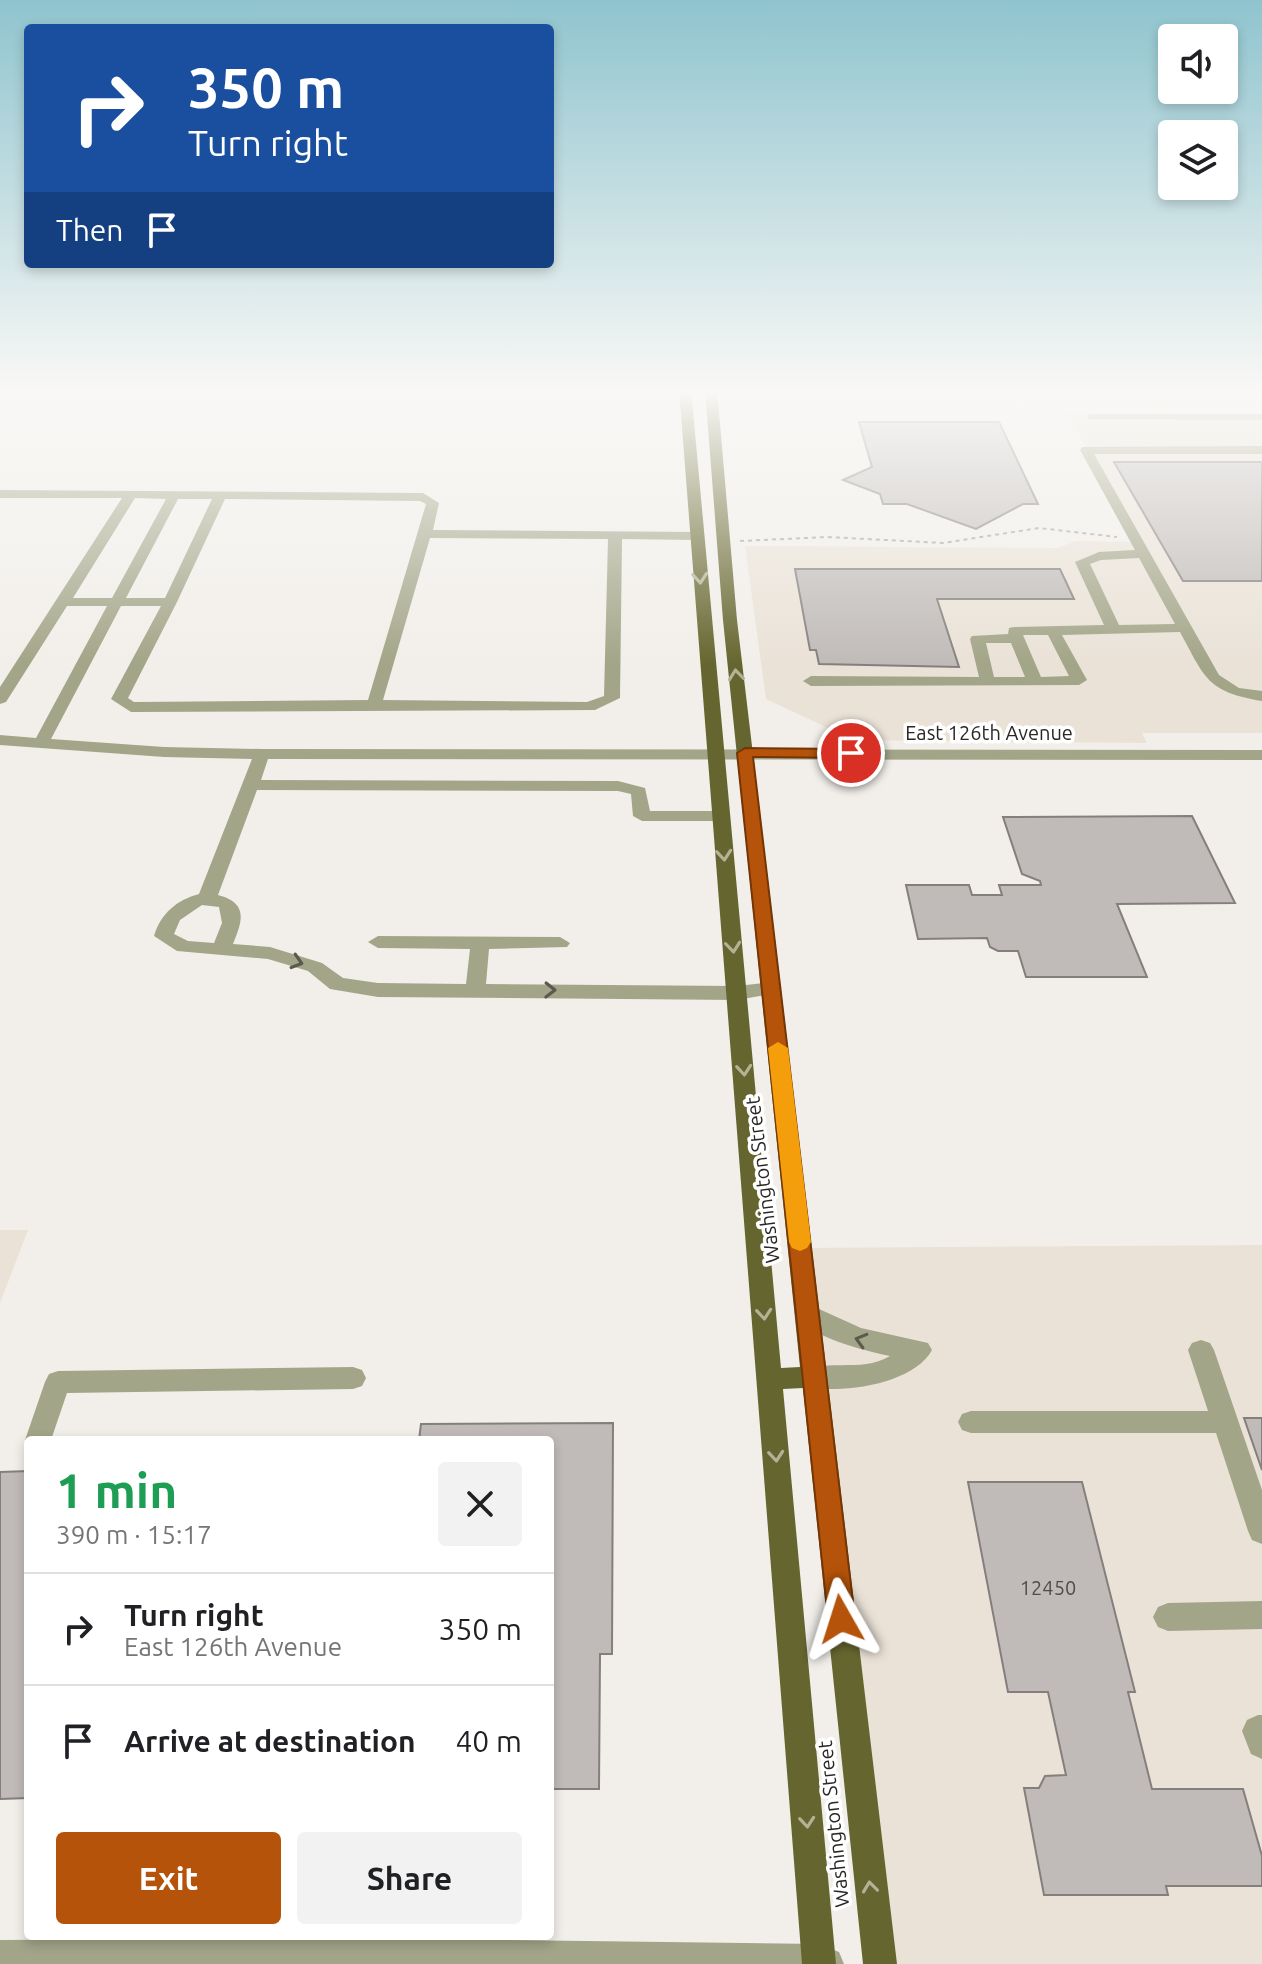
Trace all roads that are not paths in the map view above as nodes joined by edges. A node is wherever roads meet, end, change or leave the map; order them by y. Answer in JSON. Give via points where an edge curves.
{"nodes":[{"id":1,"x":692,"y":481,"type":"edge"},
{"id":2,"x":719,"y":481,"type":"edge"},
{"id":3,"x":1103,"y":481,"type":"edge"},
{"id":4,"x":0,"y":494,"type":"edge"},
{"id":5,"x":131,"y":495,"type":"junction"},
{"id":6,"x":174,"y":495,"type":"junction"},
{"id":7,"x":220,"y":495,"type":"junction"},
{"id":8,"x":425,"y":534,"type":"junction"},
{"id":9,"x":615,"y":536,"type":"junction"},
{"id":10,"x":697,"y":536,"type":"junction"},
{"id":11,"x":1144,"y":554,"type":"junction"},
{"id":12,"x":63,"y":602,"type":"junction"},
{"id":13,"x":115,"y":602,"type":"junction"},
{"id":14,"x":170,"y":602,"type":"junction"},
{"id":15,"x":1184,"y":628,"type":"junction"},
{"id":16,"x":1114,"y":630,"type":"junction"},
{"id":17,"x":1053,"y":631,"type":"junction"},
{"id":18,"x":1016,"y":638,"type":"junction"},
{"id":19,"x":811,"y":681,"type":"dead end"},
{"id":20,"x":988,"y":682,"type":"junction"},
{"id":21,"x":1035,"y":682,"type":"junction"},
{"id":22,"x":1262,"y":696,"type":"edge"},
{"id":23,"x":0,"y":699,"type":"edge"},
{"id":24,"x":374,"y":705,"type":"junction"},
{"id":25,"x":0,"y":740,"type":"edge"},
{"id":26,"x":41,"y":743,"type":"junction"},
{"id":27,"x":715,"y":753,"type":"junction"},
{"id":28,"x":745,"y":753,"type":"junction"},
{"id":29,"x":262,"y":754,"type":"junction"},
{"id":30,"x":1262,"y":755,"type":"edge"},
{"id":31,"x":251,"y":785,"type":"junction"},
{"id":32,"x":721,"y":816,"type":"junction"},
{"id":33,"x":207,"y":898,"type":"junction"},
{"id":34,"x":378,"y":942,"type":"dead end"},
{"id":35,"x":480,"y":943,"type":"junction"},
{"id":36,"x":560,"y":943,"type":"dead end"},
{"id":37,"x":221,"y":949,"type":"junction"},
{"id":38,"x":476,"y":988,"type":"junction"},
{"id":39,"x":772,"y":988,"type":"junction"},
{"id":40,"x":737,"y":993,"type":"junction"},
{"id":41,"x":808,"y":1314,"type":"junction"},
{"id":42,"x":1201,"y":1350,"type":"dead end"},
{"id":43,"x":814,"y":1377,"type":"junction"},
{"id":44,"x":353,"y":1378,"type":"dead end"},
{"id":45,"x":769,"y":1379,"type":"junction"},
{"id":46,"x":971,"y":1422,"type":"dead end"},
{"id":47,"x":1225,"y":1422,"type":"junction"},
{"id":48,"x":39,"y":1436,"type":"edge"},
{"id":49,"x":1262,"y":1531,"type":"edge"},
{"id":50,"x":1262,"y":1615,"type":"edge"},
{"id":51,"x":1168,"y":1617,"type":"dead end"},
{"id":52,"x":1262,"y":1731,"type":"edge"},
{"id":53,"x":1262,"y":1743,"type":"edge"},
{"id":54,"x":0,"y":1957,"type":"edge"},
{"id":55,"x":199,"y":1960,"type":"edge"},
{"id":56,"x":822,"y":1963,"type":"edge"},
{"id":57,"x":880,"y":1964,"type":"edge"}],
"edges":[{"from":1,"to":10,"type":"main road","name":"Washington Street"},
{"from":28,"to":2,"type":"main road","name":"Washington Street","one_way":true},
{"from":3,"to":11,"type":"street"},
{"from":4,"to":5,"type":"street"},
{"from":5,"to":6,"type":"street"},
{"from":5,"to":12,"type":"street"},
{"from":6,"to":7,"type":"street"},
{"from":6,"to":13,"type":"street"},
{"from":7,"to":8,"type":"street","via":[[423,497],[433,503]]},
{"from":7,"to":14,"type":"street"},
{"from":8,"to":9,"type":"street"},
{"from":8,"to":24,"type":"street"},
{"from":9,"to":10,"type":"street"},
{"from":9,"to":24,"type":"street","via":[[612,698],[589,707]]},
{"from":10,"to":27,"type":"main road","name":"Washington Street","one_way":true},
{"from":11,"to":15,"type":"street"},
{"from":11,"to":16,"type":"street","via":[[1082,562]]},
{"from":12,"to":13,"type":"street"},
{"from":12,"to":23,"type":"street"},
{"from":13,"to":14,"type":"street"},
{"from":13,"to":26,"type":"street"},
{"from":14,"to":24,"type":"street","via":[[119,699],[131,707]]},
{"from":15,"to":16,"type":"street"},
{"from":15,"to":22,"type":"street","via":[[1217,683]]},
{"from":16,"to":17,"type":"street"},
{"from":17,"to":18,"type":"street","via":[[1014,631]]},
{"from":17,"to":21,"type":"street","via":[[1079,680]]},
{"from":18,"to":20,"type":"street","via":[[977,639]]},
{"from":18,"to":21,"type":"street"},
{"from":19,"to":20,"type":"street"},
{"from":20,"to":21,"type":"street"},
{"from":25,"to":26,"type":"street","name":"East 126th Avenue"},
{"from":26,"to":29,"type":"street","name":"East 126th Avenue"},
{"from":27,"to":28,"type":"street","name":"East 126th Avenue"},
{"from":27,"to":29,"type":"street","name":"East 126th Avenue"},
{"from":27,"to":32,"type":"main road","name":"Washington Street"},
{"from":28,"to":30,"type":"street","name":"East 126th Avenue"},
{"from":28,"to":39,"type":"main road","name":"Washington Street"},
{"from":29,"to":31,"type":"street"},
{"from":31,"to":32,"type":"street","via":[[618,786],[639,792],[642,816]]},
{"from":31,"to":33,"type":"street"},
{"from":32,"to":40,"type":"main road","name":"Washington Street","one_way":true},
{"from":33,"to":37,"type":"street","via":[[228,904],[232,923]]},
{"from":33,"to":37,"type":"street","via":[[182,907],[166,924],[164,936],[184,947]]},
{"from":34,"to":35,"type":"street"},
{"from":35,"to":36,"type":"street"},
{"from":35,"to":38,"type":"street"},
{"from":37,"to":38,"type":"street","one_way":true,"via":[[270,953],[315,967],[337,984],[378,990]]},
{"from":38,"to":40,"type":"street","one_way":true},
{"from":39,"to":40,"type":"street"},
{"from":39,"to":41,"type":"main road","name":"Washington Street"},
{"from":40,"to":45,"type":"main road","name":"Washington Street","one_way":true},
{"from":41,"to":43,"type":"main road","name":"Washington Street"},
{"from":43,"to":41,"type":"street","one_way":true,"via":[[885,1372],[919,1350],[859,1340]]},
{"from":42,"to":47,"type":"street"},
{"from":43,"to":45,"type":"main road"},
{"from":57,"to":43,"type":"main road","name":"Washington Street","one_way":true},
{"from":44,"to":48,"type":"street","via":[[58,1382]]},
{"from":45,"to":56,"type":"main road","name":"Washington Street","one_way":true},
{"from":46,"to":47,"type":"street"},
{"from":47,"to":49,"type":"street"},
{"from":50,"to":51,"type":"street"},
{"from":52,"to":53,"type":"street"},
{"from":54,"to":55,"type":"street"},
{"from":55,"to":56,"type":"street"}]}
